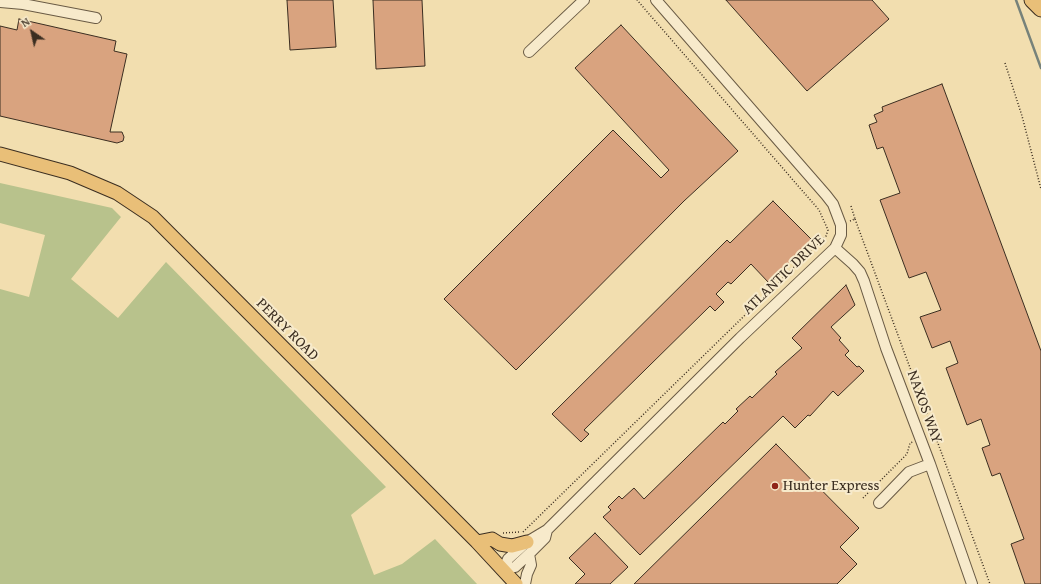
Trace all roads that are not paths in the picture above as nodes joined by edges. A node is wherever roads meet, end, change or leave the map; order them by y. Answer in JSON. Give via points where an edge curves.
{"nodes":[{"id":1,"x":584,"y":0,"type":"edge"},
{"id":2,"x":656,"y":0,"type":"edge"},
{"id":3,"x":1032,"y":0,"type":"edge"},
{"id":4,"x":0,"y":2,"type":"edge"},
{"id":5,"x":1041,"y":9,"type":"edge"},
{"id":6,"x":96,"y":18,"type":"dead end"},
{"id":7,"x":529,"y":52,"type":"dead end"},
{"id":8,"x":0,"y":154,"type":"edge"},
{"id":9,"x":835,"y":248,"type":"junction"},
{"id":10,"x":930,"y":464,"type":"junction"},
{"id":11,"x":879,"y":503,"type":"dead end"},
{"id":12,"x":477,"y":542,"type":"junction"},
{"id":13,"x":528,"y":548,"type":"junction"},
{"id":14,"x":503,"y":570,"type":"junction"},
{"id":15,"x":516,"y":584,"type":"edge"},
{"id":16,"x":525,"y":584,"type":"edge"},
{"id":17,"x":972,"y":584,"type":"edge"}],
"edges":[{"from":1,"to":7,"type":"street"},
{"from":2,"to":9,"type":"street","name":"ATLANTIC DRIVE","via":[[833,204],[841,230]]},
{"from":3,"to":5,"type":"highway"},
{"from":4,"to":6,"type":"street"},
{"from":8,"to":12,"type":"main road","name":"PERRY ROAD","via":[[70,173],[117,193],[153,217]]},
{"from":9,"to":10,"type":"street","name":"NAXOS WAY","via":[[853,264],[864,281],[886,348]]},
{"from":9,"to":13,"type":"street","name":"ATLANTIC DRIVE","via":[[740,338]]},
{"from":10,"to":11,"type":"street","via":[[910,472]]},
{"from":10,"to":17,"type":"street","name":"NAXOS WAY"},
{"from":12,"to":13,"type":"main road","via":[[492,539],[500,544]]},
{"from":12,"to":14,"type":"main road","name":"PERRY ROAD"},
{"from":13,"to":14,"type":"street","name":"ATLANTIC DRIVE","via":[[508,559]]},
{"from":13,"to":16,"type":"street","via":[[531,565]]},
{"from":14,"to":15,"type":"main road","name":"PERRY ROAD"}]}
